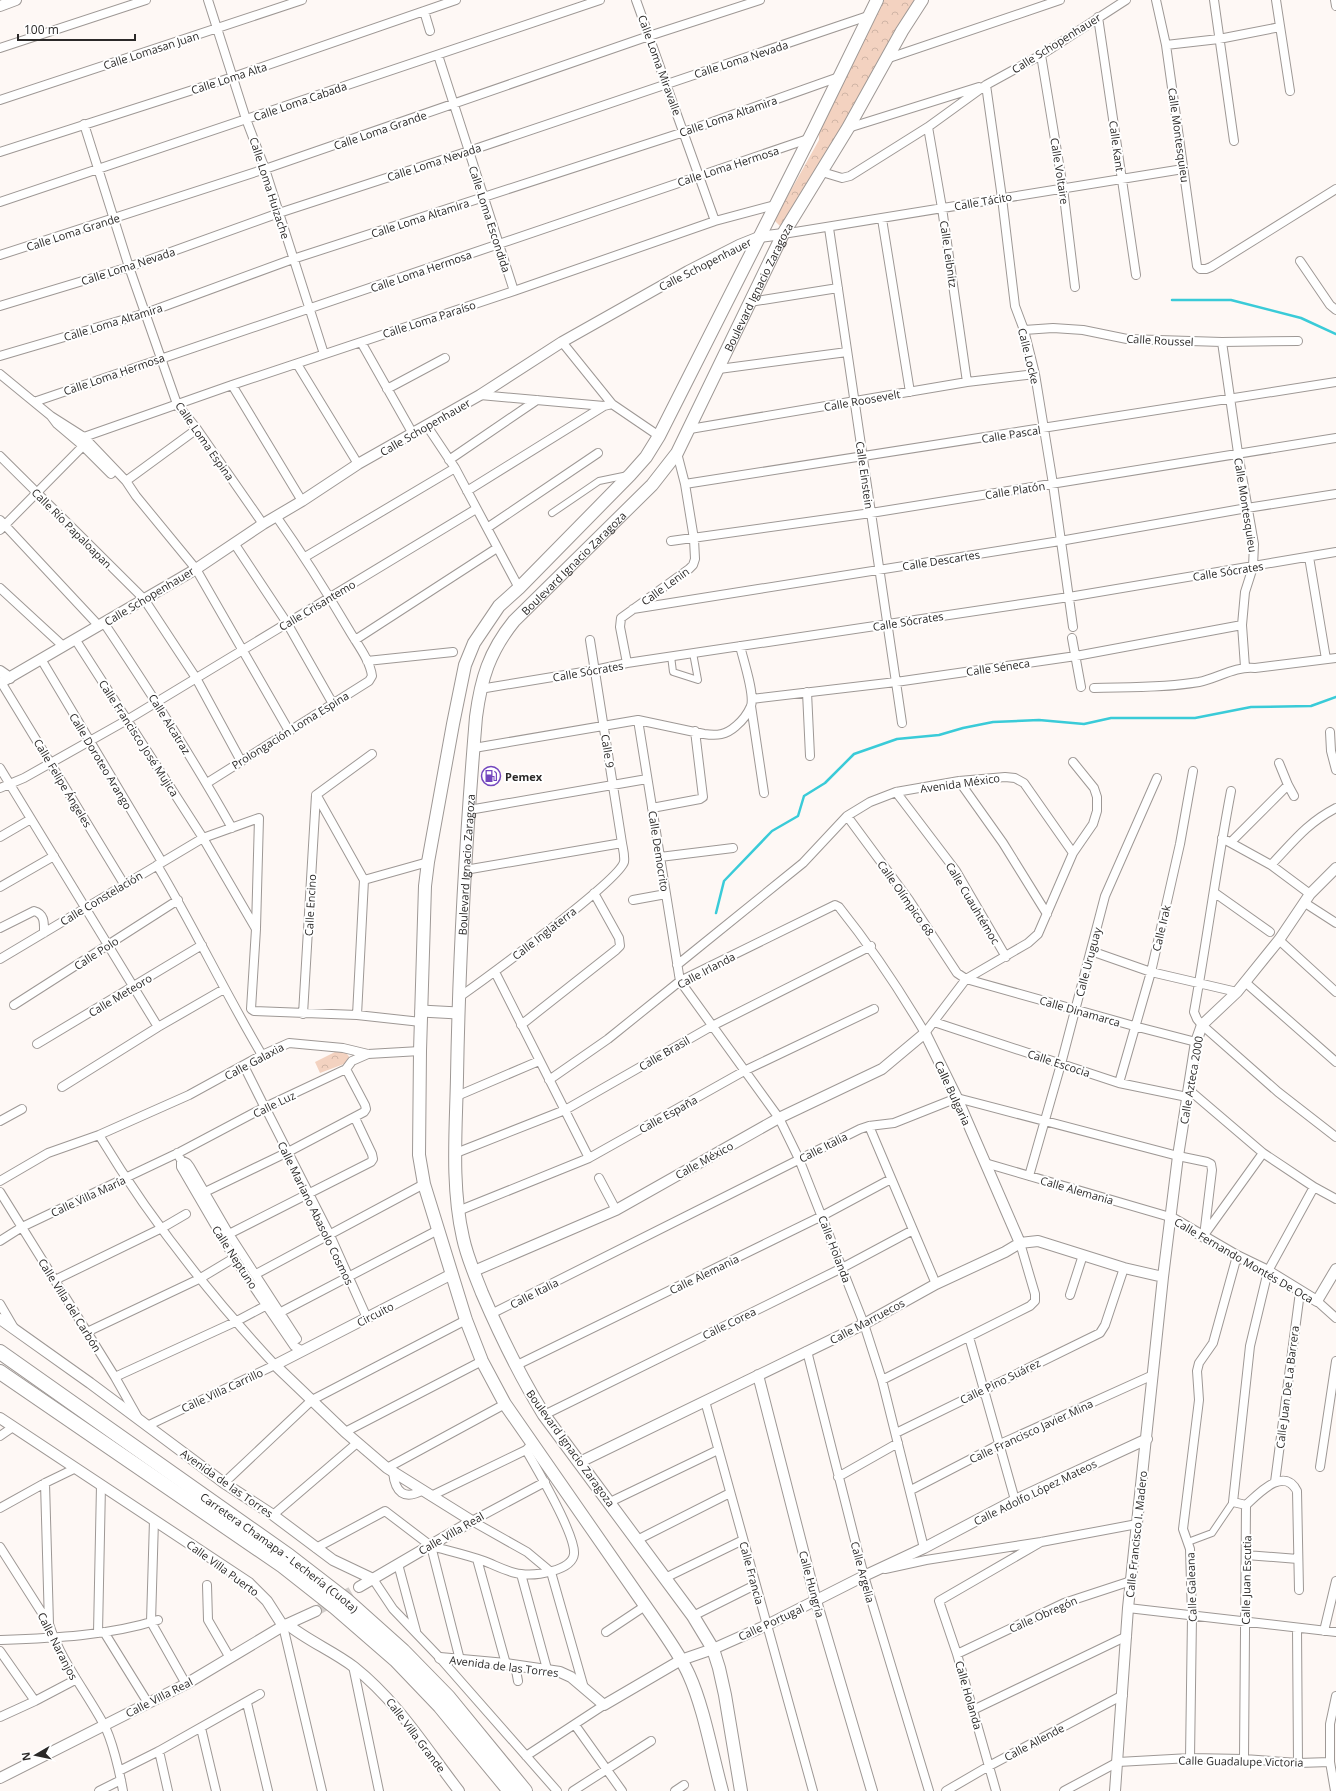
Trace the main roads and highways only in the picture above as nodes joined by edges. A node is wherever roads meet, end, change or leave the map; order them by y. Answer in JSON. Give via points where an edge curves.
{"nodes":[{"id":1,"x":877,"y":0,"type":"edge"},
{"id":2,"x":922,"y":0,"type":"edge"},
{"id":3,"x":458,"y":1012,"type":"junction"},
{"id":4,"x":421,"y":1016,"type":"junction"},
{"id":5,"x":0,"y":1352,"type":"edge"},
{"id":6,"x":0,"y":1372,"type":"edge"},
{"id":7,"x":510,"y":1791,"type":"edge"},
{"id":8,"x":525,"y":1791,"type":"edge"},
{"id":9,"x":722,"y":1791,"type":"edge"},
{"id":10,"x":740,"y":1791,"type":"edge"}],
"edges":[{"from":1,"to":4,"type":"main road","name":"Boulevard Ignacio Zaragoza","via":[[659,436],[630,475],[499,606],[474,643],[465,666],[428,862]]},
{"from":2,"to":3,"type":"main road","name":"Boulevard Ignacio Zaragoza","via":[[783,234],[677,453],[652,485],[514,621],[501,636],[486,666],[480,689],[474,748]]},
{"from":3,"to":4,"type":"main road"},
{"from":3,"to":10,"type":"main road","name":"Boulevard Ignacio Zaragoza","via":[[458,1212],[463,1239],[474,1271],[515,1366],[544,1415],[693,1616],[713,1649],[725,1695]]},
{"from":4,"to":9,"type":"main road","name":"Boulevard Ignacio Zaragoza","via":[[419,1155],[424,1184],[466,1320],[482,1361],[529,1446],[646,1606],[682,1660],[698,1699]]},
{"from":5,"to":8,"type":"highway","name":"Carretera Chamapa - Lechería (Cuota)","via":[[290,1556],[346,1600],[403,1650],[448,1697]]},
{"from":6,"to":7,"type":"highway","name":"Carretera Chamapa - Lechería (Cuota)","via":[[283,1566],[336,1607],[396,1660],[440,1706]]}]}
